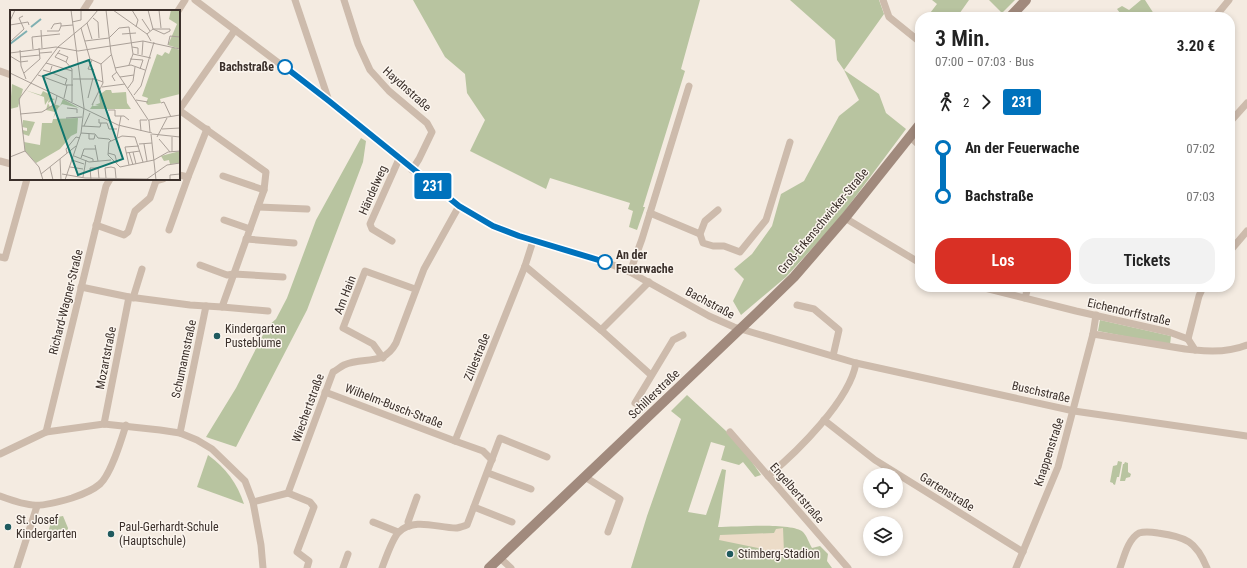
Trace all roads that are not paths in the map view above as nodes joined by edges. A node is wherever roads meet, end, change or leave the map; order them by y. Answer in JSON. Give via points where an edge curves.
{"nodes":[{"id":1,"x":90,"y":0,"type":"edge"},
{"id":2,"x":185,"y":0,"type":"edge"},
{"id":3,"x":195,"y":0,"type":"edge"},
{"id":4,"x":296,"y":0,"type":"edge"},
{"id":5,"x":344,"y":0,"type":"edge"},
{"id":6,"x":883,"y":0,"type":"edge"},
{"id":7,"x":1026,"y":0,"type":"edge"},
{"id":8,"x":1229,"y":0,"type":"edge"},
{"id":9,"x":85,"y":10,"type":"edge"},
{"id":10,"x":179,"y":10,"type":"edge"},
{"id":11,"x":1015,"y":12,"type":"edge"},
{"id":12,"x":1219,"y":12,"type":"edge"},
{"id":13,"x":235,"y":30,"type":"junction"},
{"id":14,"x":915,"y":38,"type":"edge"},
{"id":15,"x":0,"y":71,"type":"edge"},
{"id":16,"x":10,"y":75,"type":"edge"},
{"id":17,"x":689,"y":86,"type":"dead end"},
{"id":18,"x":329,"y":101,"type":"junction"},
{"id":19,"x":1247,"y":103,"type":"edge"},
{"id":20,"x":180,"y":109,"type":"edge"},
{"id":21,"x":180,"y":111,"type":"edge"},
{"id":22,"x":1235,"y":116,"type":"edge"},
{"id":23,"x":207,"y":129,"type":"junction"},
{"id":24,"x":915,"y":130,"type":"edge"},
{"id":25,"x":910,"y":137,"type":"junction"},
{"id":26,"x":790,"y":142,"type":"dead end"},
{"id":27,"x":915,"y":142,"type":"edge"},
{"id":28,"x":399,"y":159,"type":"junction"},
{"id":29,"x":0,"y":161,"type":"edge"},
{"id":30,"x":10,"y":164,"type":"edge"},
{"id":31,"x":412,"y":170,"type":"junction"},
{"id":32,"x":180,"y":174,"type":"edge"},
{"id":33,"x":223,"y":176,"type":"dead end"},
{"id":34,"x":188,"y":177,"type":"junction"},
{"id":35,"x":27,"y":180,"type":"edge"},
{"id":36,"x":109,"y":180,"type":"edge"},
{"id":37,"x":160,"y":180,"type":"edge"},
{"id":38,"x":264,"y":190,"type":"junction"},
{"id":39,"x":459,"y":206,"type":"junction"},
{"id":40,"x":258,"y":207,"type":"junction"},
{"id":41,"x":307,"y":209,"type":"dead end"},
{"id":42,"x":718,"y":210,"type":"dead end"},
{"id":43,"x":650,"y":213,"type":"junction"},
{"id":44,"x":845,"y":218,"type":"junction"},
{"id":45,"x":224,"y":220,"type":"dead end"},
{"id":46,"x":96,"y":225,"type":"junction"},
{"id":47,"x":250,"y":229,"type":"junction"},
{"id":48,"x":169,"y":230,"type":"dead end"},
{"id":49,"x":1247,"y":231,"type":"edge"},
{"id":50,"x":700,"y":234,"type":"junction"},
{"id":51,"x":246,"y":239,"type":"junction"},
{"id":52,"x":392,"y":241,"type":"dead end"},
{"id":53,"x":533,"y":241,"type":"junction"},
{"id":54,"x":294,"y":243,"type":"dead end"},
{"id":55,"x":1235,"y":245,"type":"edge"},
{"id":56,"x":0,"y":257,"type":"edge"},
{"id":57,"x":915,"y":260,"type":"edge"},
{"id":58,"x":200,"y":265,"type":"dead end"},
{"id":59,"x":525,"y":266,"type":"junction"},
{"id":60,"x":142,"y":270,"type":"dead end"},
{"id":61,"x":630,"y":272,"type":"junction"},
{"id":62,"x":234,"y":274,"type":"junction"},
{"id":63,"x":283,"y":277,"type":"dead end"},
{"id":64,"x":649,"y":282,"type":"junction"},
{"id":65,"x":81,"y":287,"type":"junction"},
{"id":66,"x":415,"y":289,"type":"junction"},
{"id":67,"x":1001,"y":292,"type":"edge"},
{"id":68,"x":1027,"y":292,"type":"edge"},
{"id":69,"x":1200,"y":292,"type":"edge"},
{"id":70,"x":131,"y":297,"type":"junction"},
{"id":71,"x":1025,"y":298,"type":"junction"},
{"id":72,"x":206,"y":306,"type":"junction"},
{"id":73,"x":797,"y":306,"type":"dead end"},
{"id":74,"x":222,"y":307,"type":"junction"},
{"id":75,"x":268,"y":312,"type":"dead end"},
{"id":76,"x":1096,"y":315,"type":"junction"},
{"id":77,"x":740,"y":329,"type":"junction"},
{"id":78,"x":601,"y":330,"type":"junction"},
{"id":79,"x":1093,"y":334,"type":"junction"},
{"id":80,"x":683,"y":335,"type":"dead end"},
{"id":81,"x":1188,"y":339,"type":"junction"},
{"id":82,"x":1247,"y":345,"type":"edge"},
{"id":83,"x":1195,"y":350,"type":"junction"},
{"id":84,"x":833,"y":356,"type":"junction"},
{"id":85,"x":383,"y":358,"type":"junction"},
{"id":86,"x":856,"y":363,"type":"junction"},
{"id":87,"x":651,"y":375,"type":"junction"},
{"id":88,"x":325,"y":392,"type":"junction"},
{"id":89,"x":635,"y":403,"type":"dead end"},
{"id":90,"x":1074,"y":411,"type":"junction"},
{"id":91,"x":824,"y":420,"type":"junction"},
{"id":92,"x":104,"y":424,"type":"junction"},
{"id":93,"x":126,"y":425,"type":"junction"},
{"id":94,"x":46,"y":432,"type":"junction"},
{"id":95,"x":730,"y":432,"type":"dead end"},
{"id":96,"x":180,"y":433,"type":"junction"},
{"id":97,"x":1247,"y":436,"type":"edge"},
{"id":98,"x":455,"y":441,"type":"junction"},
{"id":99,"x":0,"y":454,"type":"edge"},
{"id":100,"x":547,"y":457,"type":"dead end"},
{"id":101,"x":492,"y":460,"type":"junction"},
{"id":102,"x":488,"y":473,"type":"junction"},
{"id":103,"x":768,"y":476,"type":"junction"},
{"id":104,"x":585,"y":477,"type":"junction"},
{"id":105,"x":531,"y":489,"type":"dead end"},
{"id":106,"x":288,"y":493,"type":"junction"},
{"id":107,"x":0,"y":496,"type":"edge"},
{"id":108,"x":417,"y":497,"type":"dead end"},
{"id":109,"x":253,"y":502,"type":"junction"},
{"id":110,"x":37,"y":506,"type":"junction"},
{"id":111,"x":474,"y":507,"type":"junction"},
{"id":112,"x":373,"y":522,"type":"dead end"},
{"id":113,"x":512,"y":522,"type":"dead end"},
{"id":114,"x":410,"y":526,"type":"junction"},
{"id":115,"x":398,"y":532,"type":"junction"},
{"id":116,"x":608,"y":532,"type":"dead end"},
{"id":117,"x":1023,"y":552,"type":"junction"},
{"id":118,"x":348,"y":554,"type":"dead end"},
{"id":119,"x":500,"y":558,"type":"junction"},
{"id":120,"x":17,"y":568,"type":"edge"},
{"id":121,"x":263,"y":568,"type":"edge"},
{"id":122,"x":307,"y":568,"type":"edge"},
{"id":123,"x":343,"y":568,"type":"edge"},
{"id":124,"x":382,"y":568,"type":"edge"},
{"id":125,"x":489,"y":568,"type":"edge"},
{"id":126,"x":511,"y":568,"type":"edge"},
{"id":127,"x":848,"y":568,"type":"edge"},
{"id":128,"x":1016,"y":568,"type":"edge"},
{"id":129,"x":1120,"y":568,"type":"edge"},
{"id":130,"x":1207,"y":568,"type":"edge"}],
"edges":[{"from":1,"to":9,"type":"street"},
{"from":2,"to":10,"type":"street"},
{"from":3,"to":13,"type":"street","name":"Bachstraße"},
{"from":4,"to":18,"type":"street"},
{"from":5,"to":31,"type":"street","name":"Haydnstraße","via":[[358,44],[370,70],[389,91],[428,123],[432,132]]},
{"from":6,"to":14,"type":"street","via":[[888,17]]},
{"from":7,"to":11,"type":"main road"},
{"from":8,"to":12,"type":"street"},
{"from":13,"to":18,"type":"street","name":"Bachstraße"},
{"from":13,"to":20,"type":"street"},
{"from":15,"to":16,"type":"street"},
{"from":17,"to":43,"type":"street"},
{"from":18,"to":28,"type":"street","name":"Bachstraße"},
{"from":19,"to":22,"type":"street"},
{"from":21,"to":23,"type":"street"},
{"from":23,"to":34,"type":"street"},
{"from":23,"to":38,"type":"street","via":[[266,172]]},
{"from":24,"to":25,"type":"main road","name":"Groß-Erkenschwicker-Straße"},
{"from":25,"to":27,"type":"street"},
{"from":25,"to":44,"type":"main road","name":"Groß-Erkenschwicker-Straße"},
{"from":26,"to":50,"type":"street","via":[[766,220],[740,252],[724,246],[703,243]]},
{"from":28,"to":31,"type":"street","name":"Bachstraße"},
{"from":28,"to":52,"type":"street","name":"Händelweg","via":[[370,224],[372,229]]},
{"from":29,"to":30,"type":"street"},
{"from":31,"to":39,"type":"street","name":"Bachstraße"},
{"from":32,"to":34,"type":"street"},
{"from":33,"to":38,"type":"street"},
{"from":34,"to":48,"type":"street"},
{"from":35,"to":56,"type":"street","via":[[5,258]]},
{"from":36,"to":46,"type":"street","name":"Richard-Wagner-Straße"},
{"from":37,"to":46,"type":"street","via":[[156,181],[150,198],[135,211],[128,232],[124,235]]},
{"from":38,"to":40,"type":"street"},
{"from":39,"to":53,"type":"street","name":"Bachstraße","via":[[493,226]]},
{"from":39,"to":66,"type":"street"},
{"from":40,"to":41,"type":"street"},
{"from":40,"to":47,"type":"street"},
{"from":42,"to":50,"type":"street","via":[[705,221]]},
{"from":43,"to":50,"type":"street"},
{"from":43,"to":61,"type":"street"},
{"from":44,"to":57,"type":"street"},
{"from":44,"to":77,"type":"main road","name":"Groß-Erkenschwicker-Straße","via":[[794,277]]},
{"from":45,"to":47,"type":"street"},
{"from":46,"to":65,"type":"street","name":"Richard-Wagner-Straße"},
{"from":47,"to":51,"type":"street"},
{"from":49,"to":55,"type":"street"},
{"from":51,"to":54,"type":"street"},
{"from":51,"to":62,"type":"street"},
{"from":53,"to":59,"type":"street","name":"Zillestraße"},
{"from":53,"to":61,"type":"street","name":"Bachstraße"},
{"from":58,"to":62,"type":"street","via":[[227,275]]},
{"from":59,"to":78,"type":"street"},
{"from":59,"to":98,"type":"street","name":"Zillestraße"},
{"from":60,"to":70,"type":"street","name":"Mozartstraße"},
{"from":61,"to":64,"type":"street","name":"Bachstraße"},
{"from":62,"to":63,"type":"street"},
{"from":62,"to":74,"type":"street"},
{"from":64,"to":77,"type":"street","name":"Bachstraße","via":[[709,316]]},
{"from":64,"to":78,"type":"street"},
{"from":65,"to":70,"type":"street"},
{"from":65,"to":94,"type":"street","name":"Richard-Wagner-Straße"},
{"from":66,"to":85,"type":"street","via":[[396,343]]},
{"from":66,"to":85,"type":"street","name":"Am Hain","via":[[365,271],[343,328],[373,344]]},
{"from":67,"to":71,"type":"street","name":"Eichendorffstraße"},
{"from":68,"to":71,"type":"street"},
{"from":69,"to":81,"type":"street"},
{"from":70,"to":72,"type":"street"},
{"from":70,"to":92,"type":"street","name":"Mozartstraße"},
{"from":71,"to":76,"type":"street","name":"Eichendorffstraße"},
{"from":72,"to":74,"type":"street","name":"Schumannstraße"},
{"from":72,"to":96,"type":"street","name":"Schumannstraße"},
{"from":73,"to":84,"type":"street","via":[[814,309],[839,330]]},
{"from":74,"to":75,"type":"street","name":"Schumannstraße"},
{"from":76,"to":79,"type":"street","name":"Knappenstraße"},
{"from":76,"to":81,"type":"street","name":"Eichendorffstraße"},
{"from":77,"to":84,"type":"street","name":"Buschstraße"},
{"from":77,"to":104,"type":"main road","name":"Schillerstraße"},
{"from":78,"to":87,"type":"street"},
{"from":79,"to":83,"type":"street","name":"Eichendorffstraße"},
{"from":79,"to":90,"type":"street","name":"Knappenstraße"},
{"from":80,"to":87,"type":"street","name":"Schillerstraße","via":[[674,340]]},
{"from":81,"to":83,"type":"street"},
{"from":82,"to":83,"type":"street","name":"Eichendorffstraße","via":[[1235,350]]},
{"from":84,"to":86,"type":"street","name":"Buschstraße"},
{"from":85,"to":88,"type":"street","name":"Wiechertstraße","via":[[344,365],[333,372]]},
{"from":86,"to":90,"type":"street","name":"Buschstraße"},
{"from":86,"to":91,"type":"street","via":[[845,391]]},
{"from":87,"to":89,"type":"street","name":"Schillerstraße"},
{"from":88,"to":98,"type":"street","name":"Wilhelm-Busch-Straße"},
{"from":88,"to":106,"type":"street","name":"Wiechertstraße"},
{"from":90,"to":97,"type":"street","name":"Buschstraße"},
{"from":90,"to":117,"type":"street","name":"Knappenstraße","via":[[1058,467]]},
{"from":91,"to":103,"type":"street"},
{"from":91,"to":117,"type":"street","name":"Gartenstraße","via":[[874,460]]},
{"from":92,"to":93,"type":"street"},
{"from":92,"to":94,"type":"street"},
{"from":93,"to":96,"type":"street"},
{"from":93,"to":110,"type":"street","via":[[111,467],[100,484],[85,494]]},
{"from":94,"to":99,"type":"street"},
{"from":95,"to":103,"type":"street","name":"Engelbertstraße"},
{"from":96,"to":109,"type":"street","via":[[197,440],[218,454],[245,481]]},
{"from":98,"to":101,"type":"street","via":[[484,451]]},
{"from":100,"to":101,"type":"street","via":[[500,438]]},
{"from":101,"to":102,"type":"street"},
{"from":102,"to":105,"type":"street"},
{"from":102,"to":111,"type":"street"},
{"from":103,"to":127,"type":"street","name":"Engelbertstraße"},
{"from":104,"to":116,"type":"street","via":[[620,499]]},
{"from":104,"to":119,"type":"main road","name":"Schillerstraße"},
{"from":106,"to":109,"type":"street"},
{"from":106,"to":122,"type":"street","via":[[310,502],[314,507],[297,552],[309,561]]},
{"from":107,"to":110,"type":"street","via":[[24,505]]},
{"from":108,"to":114,"type":"street","via":[[408,522]]},
{"from":109,"to":121,"type":"street"},
{"from":110,"to":120,"type":"street"},
{"from":111,"to":113,"type":"street"},
{"from":111,"to":114,"type":"street","via":[[467,524],[457,528],[423,524]]},
{"from":112,"to":115,"type":"street"},
{"from":114,"to":115,"type":"street"},
{"from":115,"to":124,"type":"street"},
{"from":117,"to":128,"type":"street","name":"Knappenstraße"},
{"from":118,"to":123,"type":"street"},
{"from":119,"to":125,"type":"main road","name":"Schillerstraße"},
{"from":119,"to":126,"type":"street"},
{"from":129,"to":130,"type":"street","via":[[1131,541],[1139,533],[1147,532],[1177,536],[1190,542],[1202,556]]}]}
